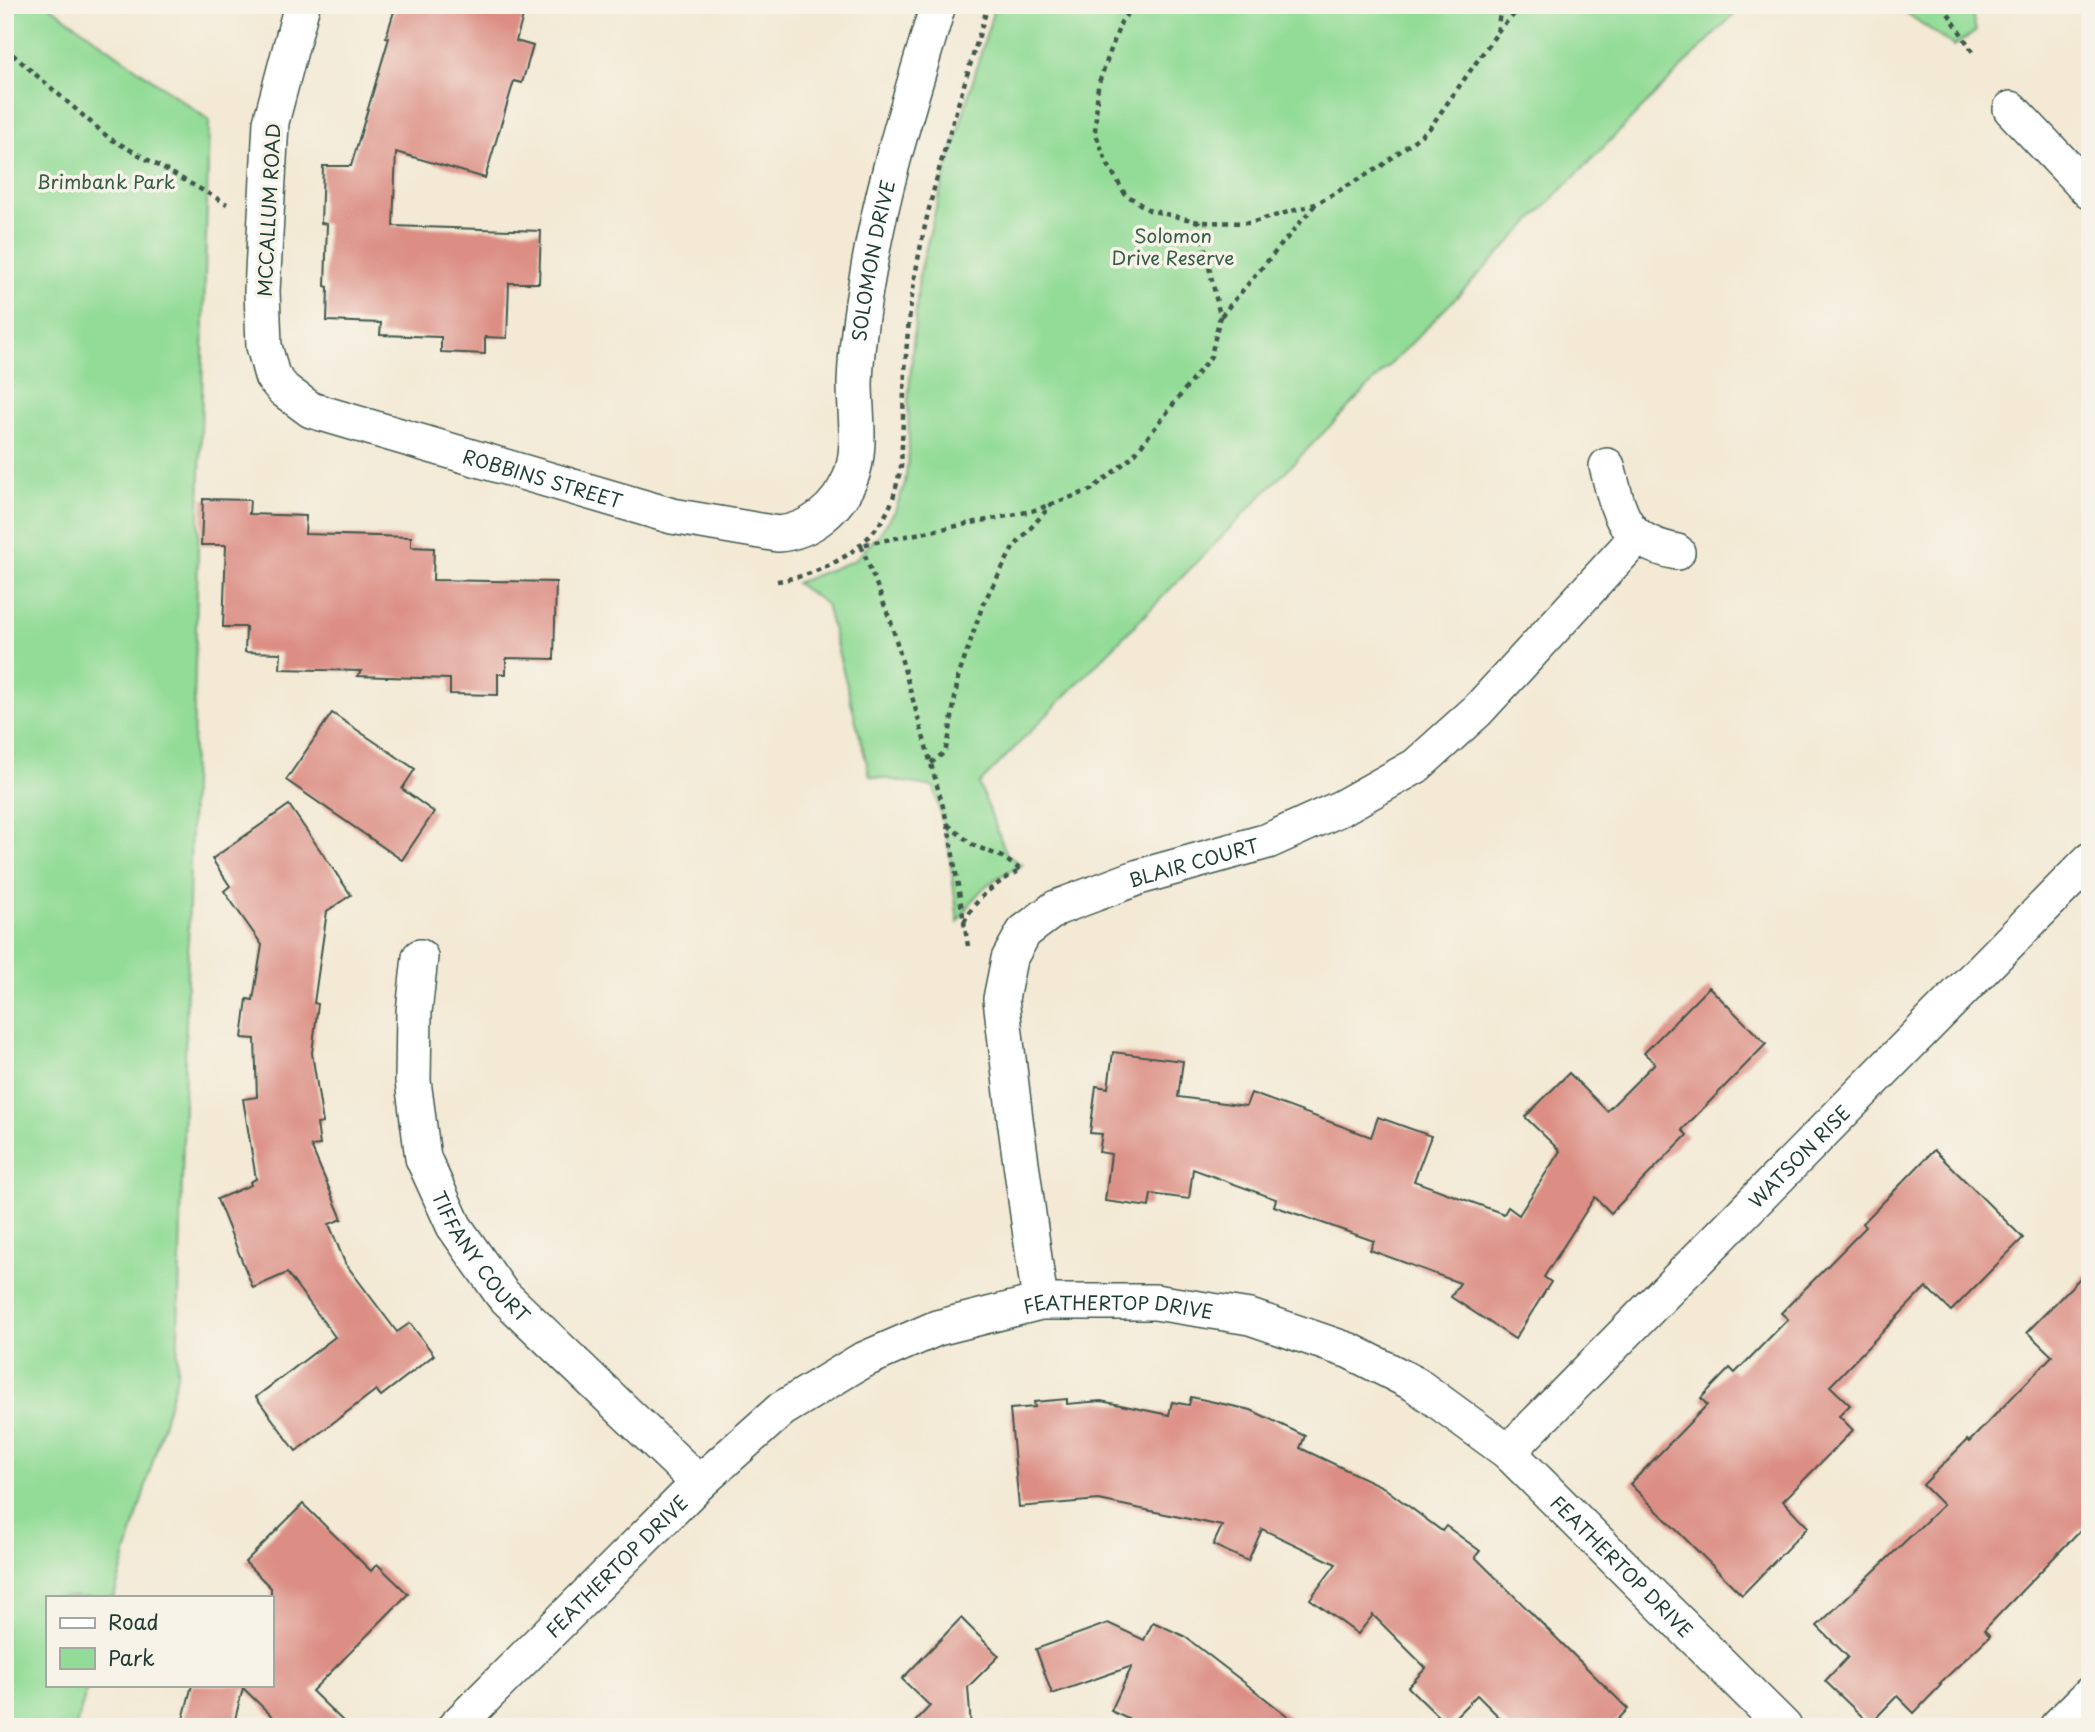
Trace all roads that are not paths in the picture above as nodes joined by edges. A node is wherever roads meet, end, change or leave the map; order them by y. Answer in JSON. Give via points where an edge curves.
{"nodes":[{"id":1,"x":302,"y":5,"type":"edge"},
{"id":2,"x":938,"y":5,"type":"edge"},
{"id":3,"x":2011,"y":109,"type":"dead end"},
{"id":4,"x":2090,"y":192,"type":"edge"},
{"id":5,"x":272,"y":376,"type":"joint"},
{"id":6,"x":1607,"y":466,"type":"dead end"},
{"id":7,"x":826,"y":514,"type":"joint"},
{"id":8,"x":1637,"y":537,"type":"junction"},
{"id":9,"x":1677,"y":552,"type":"dead end"},
{"id":10,"x":2090,"y":860,"type":"edge"},
{"id":11,"x":420,"y":957,"type":"dead end"},
{"id":12,"x":1040,"y":1303,"type":"junction"},
{"id":13,"x":1508,"y":1452,"type":"junction"},
{"id":14,"x":699,"y":1483,"type":"junction"},
{"id":15,"x":2090,"y":1694,"type":"edge"},
{"id":16,"x":455,"y":1727,"type":"edge"},
{"id":17,"x":1784,"y":1727,"type":"edge"},
{"id":18,"x":2057,"y":1727,"type":"edge"}],
"edges":[{"from":1,"to":5,"type":"street","name":"MCCALLUM ROAD","via":[[271,122],[262,291],[264,346]]},
{"from":2,"to":7,"type":"street","name":"SOLOMON DRIVE","via":[[891,165],[867,273],[855,381],[856,450],[851,477]]},
{"from":3,"to":4,"type":"street"},
{"from":5,"to":7,"type":"street","name":"ROBBINS STREET","via":[[311,410],[672,516],[778,534],[795,533]]},
{"from":6,"to":8,"type":"street","via":[[1620,517]]},
{"from":8,"to":9,"type":"street"},
{"from":8,"to":12,"type":"street","name":"BLAIR COURT","via":[[1477,711],[1416,765],[1341,808],[1268,841],[1056,908],[1024,932],[1009,959],[1001,999]]},
{"from":10,"to":13,"type":"street","name":"WATSON RISE"},
{"from":11,"to":14,"type":"street","name":"TIFFANY COURT","via":[[413,1081],[421,1145],[454,1226],[502,1294]]},
{"from":12,"to":13,"type":"street","name":"FEATHERTOP DRIVE","via":[[1155,1302],[1250,1317],[1350,1351],[1415,1384]]},
{"from":12,"to":14,"type":"street","name":"FEATHERTOP DRIVE","via":[[937,1328],[861,1361],[782,1409]]},
{"from":13,"to":17,"type":"street","name":"FEATHERTOP DRIVE"},
{"from":14,"to":16,"type":"street","name":"FEATHERTOP DRIVE"},
{"from":15,"to":18,"type":"street"}]}
